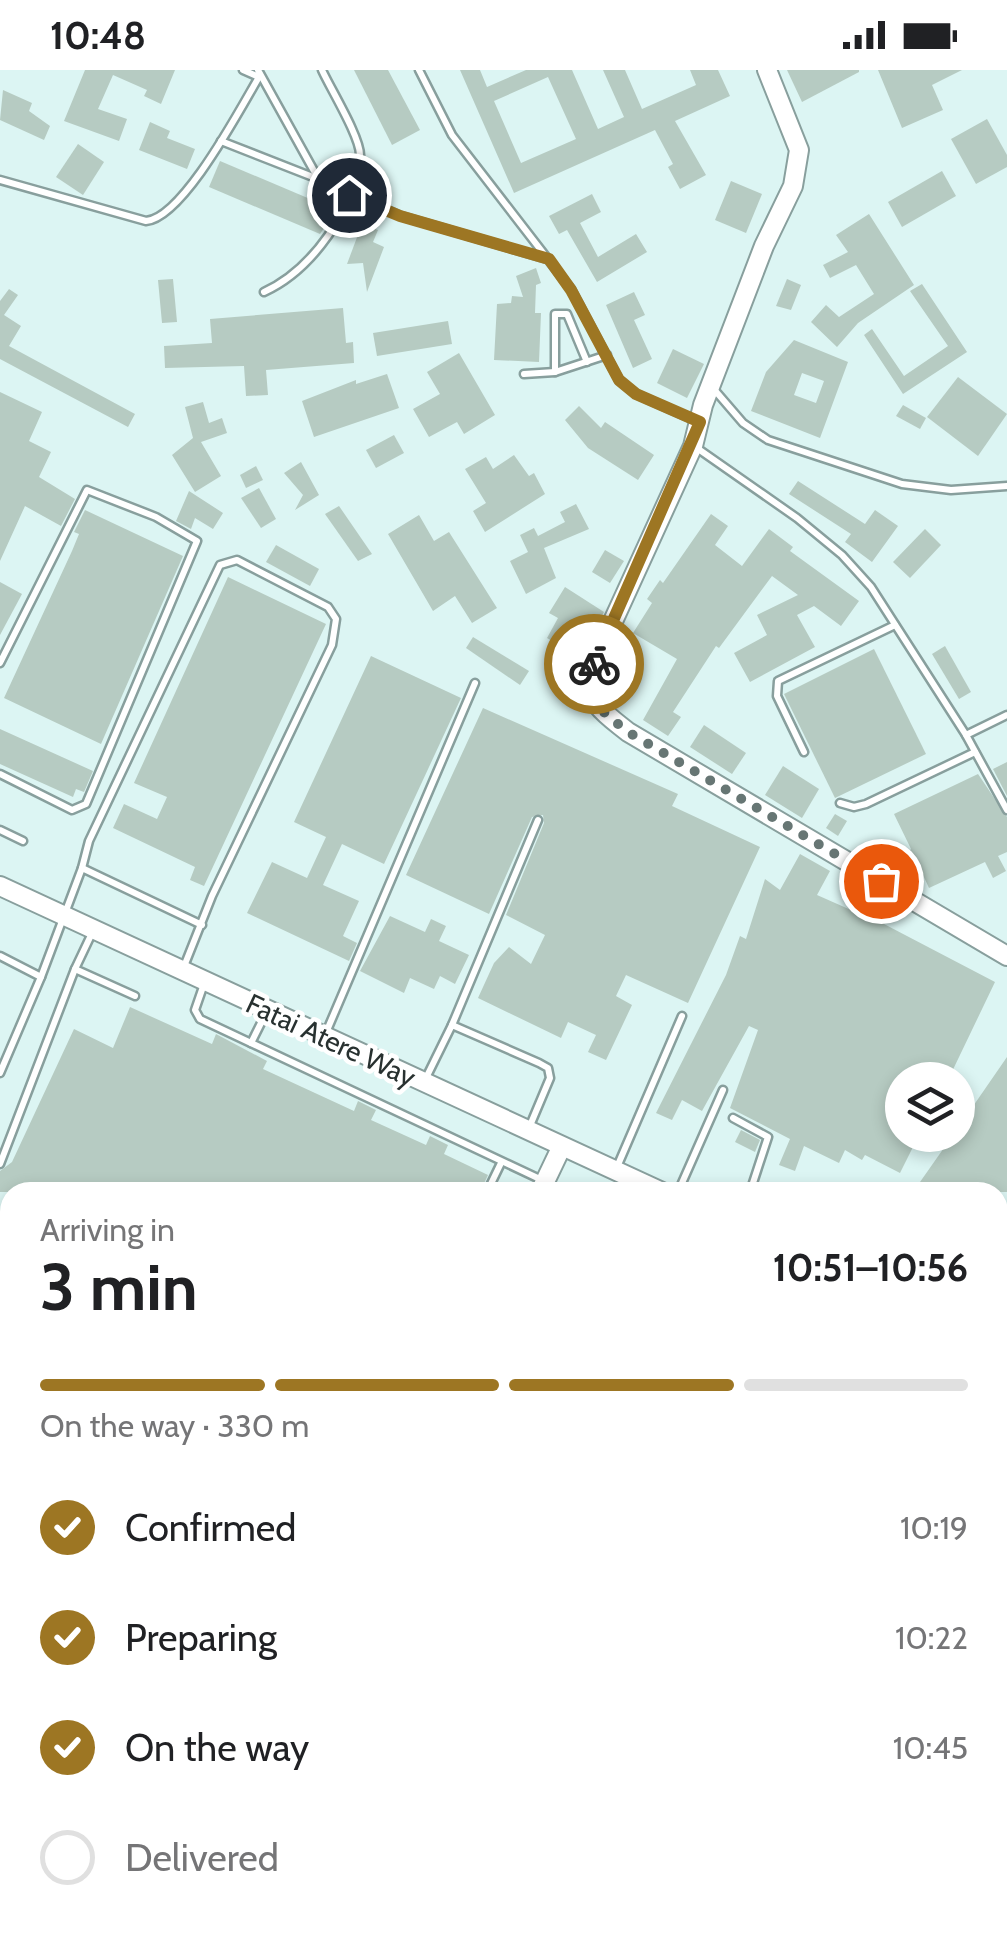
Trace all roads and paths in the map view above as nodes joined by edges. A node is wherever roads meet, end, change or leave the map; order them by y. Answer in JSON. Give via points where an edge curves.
{"nodes":[{"id":1,"x":243,"y":70,"type":"edge"},
{"id":2,"x":322,"y":70,"type":"edge"},
{"id":3,"x":419,"y":70,"type":"edge"},
{"id":4,"x":767,"y":70,"type":"edge"},
{"id":5,"x":259,"y":73,"type":"edge"},
{"id":6,"x":221,"y":141,"type":"junction"},
{"id":7,"x":0,"y":180,"type":"edge"},
{"id":8,"x":320,"y":180,"type":"junction"},
{"id":9,"x":349,"y":195,"type":"junction"},
{"id":10,"x":549,"y":259,"type":"junction"},
{"id":11,"x":264,"y":292,"type":"dead end"},
{"id":12,"x":607,"y":355,"type":"junction"},
{"id":13,"x":587,"y":362,"type":"junction"},
{"id":14,"x":555,"y":372,"type":"junction"},
{"id":15,"x":524,"y":374,"type":"dead end"},
{"id":16,"x":711,"y":386,"type":"junction"},
{"id":17,"x":700,"y":422,"type":"junction"},
{"id":18,"x":693,"y":446,"type":"junction"},
{"id":19,"x":1007,"y":486,"type":"edge"},
{"id":20,"x":895,"y":625,"type":"junction"},
{"id":21,"x":0,"y":664,"type":"edge"},
{"id":22,"x":475,"y":683,"type":"dead end"},
{"id":23,"x":1007,"y":715,"type":"edge"},
{"id":24,"x":966,"y":735,"type":"junction"},
{"id":25,"x":804,"y":752,"type":"dead end"},
{"id":26,"x":976,"y":752,"type":"junction"},
{"id":27,"x":0,"y":774,"type":"edge"},
{"id":28,"x":840,"y":803,"type":"dead end"},
{"id":29,"x":1007,"y":810,"type":"edge"},
{"id":30,"x":538,"y":820,"type":"dead end"},
{"id":31,"x":0,"y":830,"type":"edge"},
{"id":32,"x":24,"y":842,"type":"dead end"},
{"id":33,"x":82,"y":868,"type":"junction"},
{"id":34,"x":0,"y":886,"type":"edge"},
{"id":35,"x":66,"y":918,"type":"junction"},
{"id":36,"x":202,"y":926,"type":"junction"},
{"id":37,"x":94,"y":930,"type":"junction"},
{"id":38,"x":0,"y":956,"type":"edge"},
{"id":39,"x":1007,"y":956,"type":"edge"},
{"id":40,"x":75,"y":969,"type":"junction"},
{"id":41,"x":182,"y":970,"type":"junction"},
{"id":42,"x":42,"y":977,"type":"junction"},
{"id":43,"x":205,"y":980,"type":"junction"},
{"id":44,"x":136,"y":996,"type":"dead end"},
{"id":45,"x":267,"y":1010,"type":"junction"},
{"id":46,"x":682,"y":1016,"type":"dead end"},
{"id":47,"x":452,"y":1025,"type":"junction"},
{"id":48,"x":324,"y":1036,"type":"junction"},
{"id":49,"x":251,"y":1043,"type":"junction"},
{"id":50,"x":0,"y":1074,"type":"edge"},
{"id":51,"x":424,"y":1083,"type":"junction"},
{"id":52,"x":723,"y":1090,"type":"dead end"},
{"id":53,"x":732,"y":1118,"type":"dead end"},
{"id":54,"x":528,"y":1132,"type":"junction"},
{"id":55,"x":561,"y":1148,"type":"junction"},
{"id":56,"x":501,"y":1163,"type":"junction"},
{"id":57,"x":0,"y":1164,"type":"edge"},
{"id":58,"x":615,"y":1172,"type":"junction"},
{"id":59,"x":492,"y":1182,"type":"edge"},
{"id":60,"x":533,"y":1182,"type":"edge"},
{"id":61,"x":544,"y":1182,"type":"edge"},
{"id":62,"x":638,"y":1182,"type":"edge"},
{"id":63,"x":682,"y":1182,"type":"edge"},
{"id":64,"x":753,"y":1182,"type":"edge"}],
"edges":[{"from":1,"to":5,"type":"lane"},
{"from":2,"to":9,"type":"lane","via":[[358,146]]},
{"from":3,"to":10,"type":"lane","via":[[452,135]]},
{"from":4,"to":16,"type":"street","via":[[799,150],[794,186]]},
{"from":5,"to":6,"type":"lane"},
{"from":5,"to":8,"type":"lane"},
{"from":6,"to":7,"type":"lane","via":[[169,211],[151,221]]},
{"from":6,"to":8,"type":"lane"},
{"from":8,"to":9,"type":"lane"},
{"from":9,"to":10,"type":"lane"},
{"from":9,"to":11,"type":"lane","via":[[313,254]]},
{"from":10,"to":12,"type":"lane"},
{"from":12,"to":13,"type":"lane"},
{"from":12,"to":17,"type":"lane","via":[[619,380],[636,394]]},
{"from":13,"to":14,"type":"lane"},
{"from":13,"to":14,"type":"lane","via":[[567,314],[556,314]]},
{"from":14,"to":15,"type":"lane"},
{"from":16,"to":17,"type":"street"},
{"from":16,"to":19,"type":"lane","via":[[768,440],[902,484],[951,490]]},
{"from":17,"to":18,"type":"street"},
{"from":18,"to":20,"type":"lane","via":[[842,555]]},
{"from":18,"to":39,"type":"street","via":[[588,676],[594,704],[628,732]]},
{"from":20,"to":24,"type":"lane"},
{"from":20,"to":25,"type":"lane","via":[[778,681],[777,696]]},
{"from":21,"to":27,"type":"lane","via":[[87,490],[197,541],[86,804],[72,810]]},
{"from":22,"to":48,"type":"lane"},
{"from":23,"to":24,"type":"lane"},
{"from":24,"to":26,"type":"lane"},
{"from":26,"to":28,"type":"lane","via":[[866,804]]},
{"from":26,"to":29,"type":"lane"},
{"from":30,"to":47,"type":"lane"},
{"from":31,"to":32,"type":"lane"},
{"from":33,"to":35,"type":"lane"},
{"from":33,"to":36,"type":"lane"},
{"from":33,"to":36,"type":"lane","via":[[209,584],[222,563],[237,560],[328,607],[336,629]]},
{"from":34,"to":35,"type":"street","name":"Fatai Atere Way"},
{"from":35,"to":37,"type":"street","name":"Fatai Atere Way"},
{"from":35,"to":42,"type":"lane"},
{"from":36,"to":41,"type":"lane"},
{"from":37,"to":40,"type":"lane"},
{"from":37,"to":41,"type":"street","name":"Fatai Atere Way"},
{"from":38,"to":42,"type":"lane"},
{"from":40,"to":44,"type":"lane"},
{"from":40,"to":57,"type":"lane"},
{"from":41,"to":43,"type":"street","name":"Fatai Atere Way"},
{"from":42,"to":50,"type":"lane"},
{"from":43,"to":45,"type":"street","name":"Fatai Atere Way"},
{"from":43,"to":49,"type":"lane","via":[[196,1016]]},
{"from":45,"to":48,"type":"street","name":"Fatai Atere Way"},
{"from":45,"to":49,"type":"lane"},
{"from":46,"to":58,"type":"lane"},
{"from":47,"to":51,"type":"lane"},
{"from":47,"to":54,"type":"lane","via":[[548,1068]]},
{"from":48,"to":51,"type":"street","name":"Fatai Atere Way"},
{"from":49,"to":56,"type":"lane"},
{"from":51,"to":54,"type":"street","name":"Fatai Atere Way"},
{"from":52,"to":63,"type":"lane"},
{"from":53,"to":64,"type":"lane","via":[[768,1137]]},
{"from":54,"to":55,"type":"street","name":"Fatai Atere Way"},
{"from":55,"to":58,"type":"street","name":"Fatai Atere Way"},
{"from":55,"to":61,"type":"street"},
{"from":56,"to":59,"type":"lane"},
{"from":56,"to":60,"type":"lane"},
{"from":58,"to":62,"type":"street","name":"Fatai Atere Way"}]}
